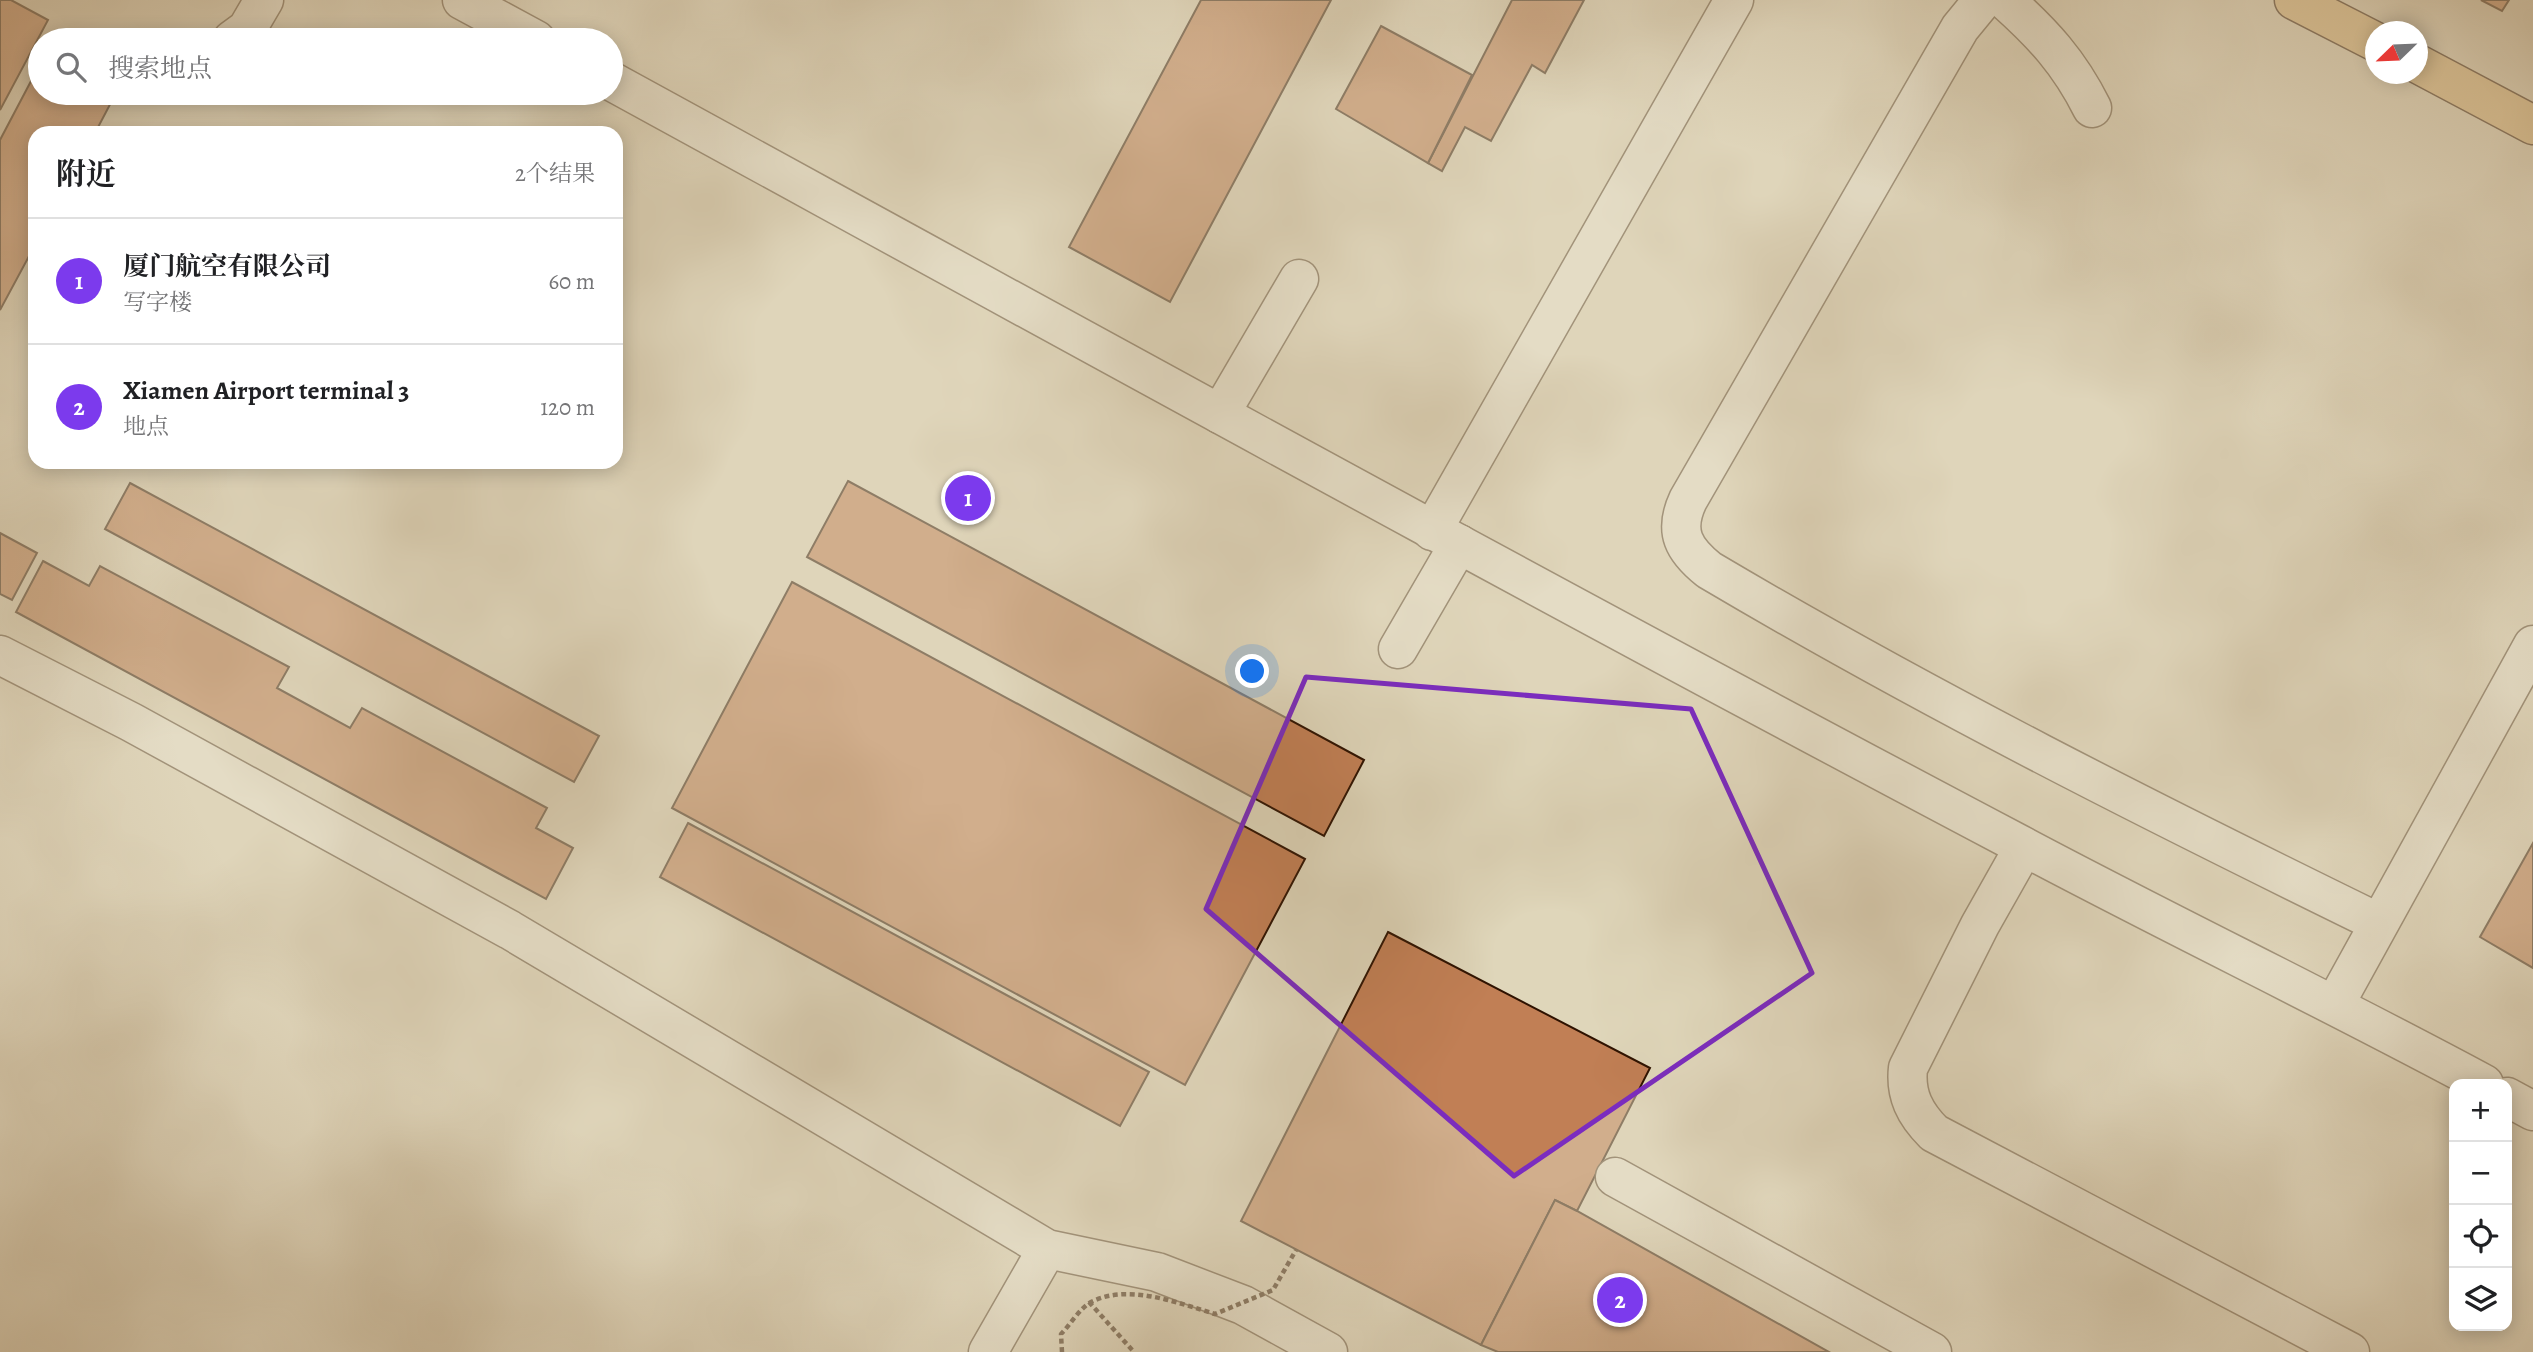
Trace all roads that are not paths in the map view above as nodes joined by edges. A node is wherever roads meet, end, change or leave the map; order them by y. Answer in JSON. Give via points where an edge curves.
{"nodes":[{"id":1,"x":264,"y":0,"type":"edge"},
{"id":2,"x":462,"y":0,"type":"edge"},
{"id":3,"x":1734,"y":0,"type":"edge"},
{"id":4,"x":1983,"y":0,"type":"edge"},
{"id":5,"x":2005,"y":0,"type":"edge"},
{"id":6,"x":2294,"y":0,"type":"edge"},
{"id":7,"x":248,"y":28,"type":"edge"},
{"id":8,"x":514,"y":28,"type":"edge"},
{"id":9,"x":2365,"y":38,"type":"edge"},
{"id":10,"x":2428,"y":70,"type":"edge"},
{"id":11,"x":623,"y":88,"type":"edge"},
{"id":12,"x":2092,"y":108,"type":"dead end"},
{"id":13,"x":2533,"y":125,"type":"edge"},
{"id":14,"x":1299,"y":279,"type":"dead end"},
{"id":15,"x":1220,"y":414,"type":"junction"},
{"id":16,"x":1446,"y":537,"type":"junction"},
{"id":17,"x":2533,"y":645,"type":"edge"},
{"id":18,"x":1398,"y":649,"type":"dead end"},
{"id":19,"x":0,"y":655,"type":"edge"},
{"id":20,"x":2024,"y":847,"type":"junction"},
{"id":21,"x":2379,"y":923,"type":"junction"},
{"id":22,"x":2334,"y":1004,"type":"junction"},
{"id":23,"x":2475,"y":1079,"type":"edge"},
{"id":24,"x":2512,"y":1100,"type":"edge"},
{"id":25,"x":2533,"y":1111,"type":"edge"},
{"id":26,"x":1615,"y":1177,"type":"dead end"},
{"id":27,"x":1047,"y":1249,"type":"junction"},
{"id":28,"x":988,"y":1352,"type":"edge"},
{"id":29,"x":1328,"y":1352,"type":"edge"},
{"id":30,"x":1932,"y":1352,"type":"edge"},
{"id":31,"x":2350,"y":1352,"type":"edge"}],
"edges":[{"from":1,"to":7,"type":"lane"},
{"from":2,"to":8,"type":"lane"},
{"from":3,"to":16,"type":"lane"},
{"from":4,"to":21,"type":"lane","via":[[1960,28],[1688,500],[1680,516],[1688,550],[1709,570],[1864,661]]},
{"from":5,"to":12,"type":"lane","via":[[2059,53]]},
{"from":6,"to":9,"type":"main road"},
{"from":10,"to":13,"type":"main road"},
{"from":11,"to":15,"type":"lane"},
{"from":14,"to":15,"type":"lane"},
{"from":15,"to":16,"type":"lane"},
{"from":16,"to":18,"type":"lane"},
{"from":16,"to":20,"type":"lane"},
{"from":17,"to":21,"type":"lane"},
{"from":19,"to":27,"type":"lane","via":[[510,930]]},
{"from":20,"to":22,"type":"lane"},
{"from":20,"to":31,"type":"lane","via":[[1908,1069],[1906,1088],[1922,1121],[1934,1133]]},
{"from":21,"to":22,"type":"lane"},
{"from":22,"to":23,"type":"lane"},
{"from":24,"to":25,"type":"lane"},
{"from":26,"to":30,"type":"lane"},
{"from":27,"to":28,"type":"lane"},
{"from":27,"to":29,"type":"lane","via":[[1157,1272],[1243,1305]]}]}
